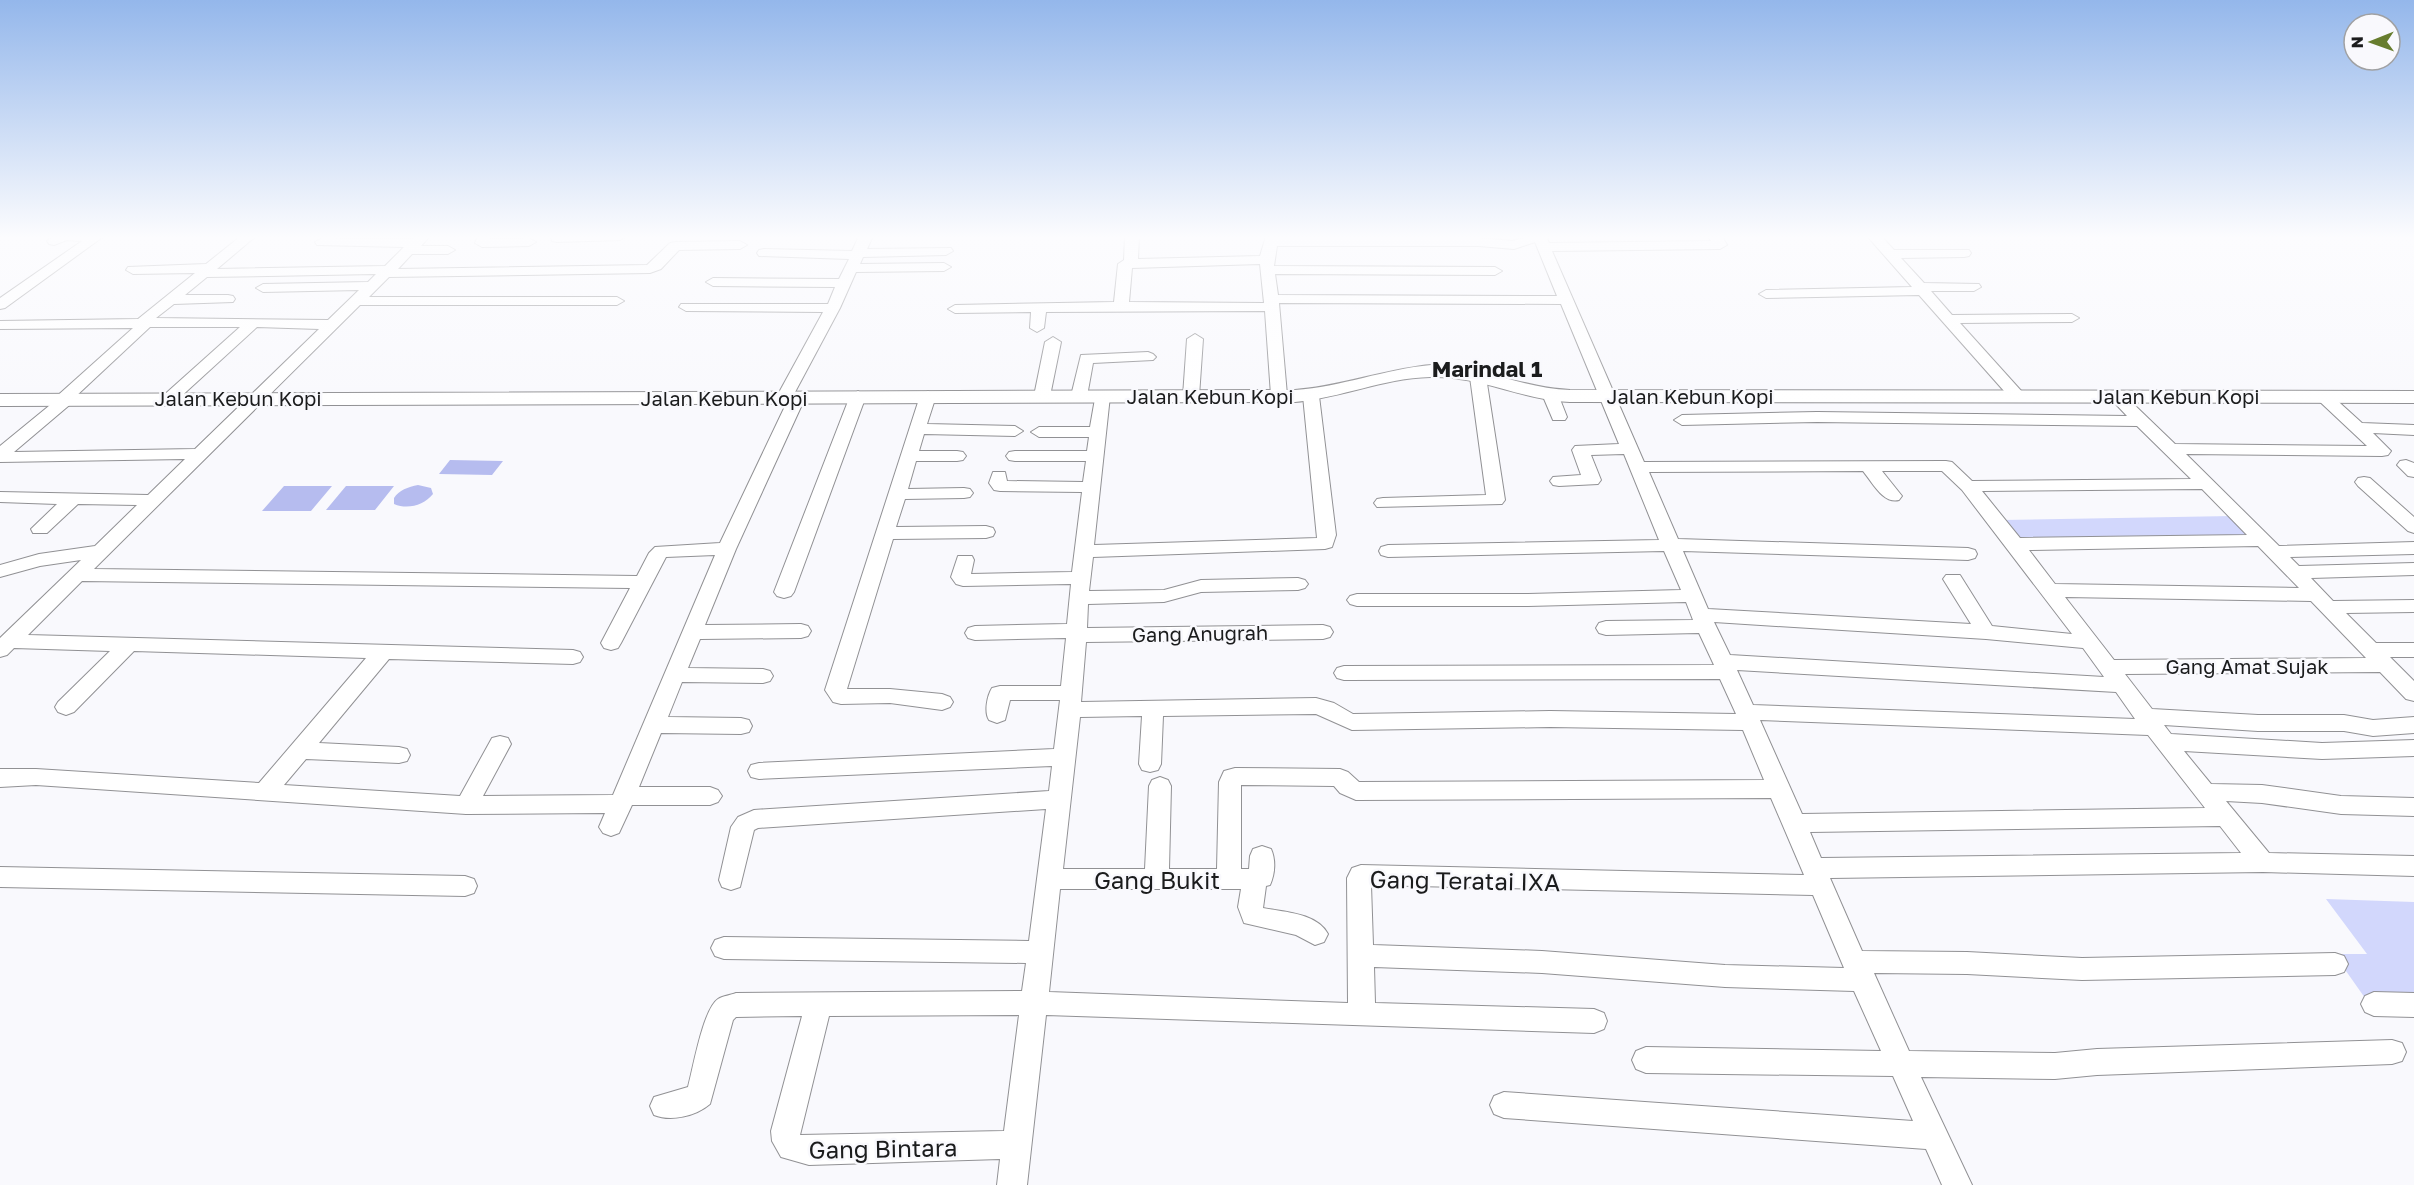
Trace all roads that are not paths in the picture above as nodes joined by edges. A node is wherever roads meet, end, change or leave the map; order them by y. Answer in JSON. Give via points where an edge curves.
{"nodes":[{"id":1,"x":20,"y":291,"type":"edge"},
{"id":2,"x":181,"y":291,"type":"edge"},
{"id":3,"x":365,"y":291,"type":"edge"},
{"id":4,"x":841,"y":291,"type":"edge"},
{"id":5,"x":1123,"y":291,"type":"edge"},
{"id":6,"x":1270,"y":291,"type":"edge"},
{"id":7,"x":1562,"y":291,"type":"edge"},
{"id":8,"x":1850,"y":291,"type":"edge"},
{"id":9,"x":1924,"y":291,"type":"edge"},
{"id":10,"x":1766,"y":294,"type":"dead end"},
{"id":11,"x":228,"y":299,"type":"dead end"},
{"id":12,"x":170,"y":300,"type":"junction"},
{"id":13,"x":1566,"y":300,"type":"junction"},
{"id":14,"x":356,"y":301,"type":"junction"},
{"id":15,"x":617,"y":301,"type":"dead end"},
{"id":16,"x":1042,"y":303,"type":"junction"},
{"id":17,"x":1271,"y":303,"type":"junction"},
{"id":18,"x":0,"y":305,"type":"edge"},
{"id":19,"x":1121,"y":306,"type":"junction"},
{"id":20,"x":687,"y":307,"type":"dead end"},
{"id":21,"x":833,"y":308,"type":"junction"},
{"id":22,"x":955,"y":309,"type":"dead end"},
{"id":23,"x":2072,"y":318,"type":"dead end"},
{"id":24,"x":1948,"y":319,"type":"junction"},
{"id":25,"x":142,"y":322,"type":"junction"},
{"id":26,"x":253,"y":323,"type":"junction"},
{"id":27,"x":0,"y":325,"type":"edge"},
{"id":28,"x":331,"y":325,"type":"junction"},
{"id":29,"x":1037,"y":328,"type":"dead end"},
{"id":30,"x":1195,"y":339,"type":"dead end"},
{"id":31,"x":1053,"y":342,"type":"dead end"},
{"id":32,"x":1148,"y":357,"type":"dead end"},
{"id":33,"x":1478,"y":377,"type":"junction"},
{"id":34,"x":1550,"y":394,"type":"junction"},
{"id":35,"x":1750,"y":395,"type":"junction"},
{"id":36,"x":858,"y":396,"type":"junction"},
{"id":37,"x":928,"y":396,"type":"junction"},
{"id":38,"x":1042,"y":396,"type":"junction"},
{"id":39,"x":1078,"y":396,"type":"junction"},
{"id":40,"x":1102,"y":396,"type":"junction"},
{"id":41,"x":1191,"y":396,"type":"junction"},
{"id":42,"x":1279,"y":396,"type":"junction"},
{"id":43,"x":1311,"y":396,"type":"junction"},
{"id":44,"x":1608,"y":396,"type":"junction"},
{"id":45,"x":1678,"y":396,"type":"junction"},
{"id":46,"x":1806,"y":396,"type":"junction"},
{"id":47,"x":1863,"y":396,"type":"junction"},
{"id":48,"x":2018,"y":397,"type":"junction"},
{"id":49,"x":2117,"y":397,"type":"junction"},
{"id":50,"x":2324,"y":397,"type":"junction"},
{"id":51,"x":2414,"y":397,"type":"edge"},
{"id":52,"x":170,"y":398,"type":"junction"},
{"id":53,"x":790,"y":398,"type":"junction"},
{"id":54,"x":256,"y":399,"type":"junction"},
{"id":55,"x":0,"y":400,"type":"edge"},
{"id":56,"x":64,"y":400,"type":"junction"},
{"id":57,"x":1558,"y":417,"type":"dead end"},
{"id":58,"x":1762,"y":417,"type":"junction"},
{"id":59,"x":1817,"y":417,"type":"junction"},
{"id":60,"x":1875,"y":418,"type":"junction"},
{"id":61,"x":2144,"y":421,"type":"junction"},
{"id":62,"x":2360,"y":428,"type":"junction"},
{"id":63,"x":917,"y":429,"type":"junction"},
{"id":64,"x":2414,"y":430,"type":"edge"},
{"id":65,"x":1015,"y":431,"type":"dead end"},
{"id":66,"x":1039,"y":432,"type":"dead end"},
{"id":67,"x":1098,"y":432,"type":"junction"},
{"id":68,"x":2172,"y":449,"type":"junction"},
{"id":69,"x":198,"y":454,"type":"junction"},
{"id":70,"x":0,"y":456,"type":"edge"},
{"id":71,"x":909,"y":456,"type":"junction"},
{"id":72,"x":957,"y":456,"type":"dead end"},
{"id":73,"x":1015,"y":456,"type":"dead end"},
{"id":74,"x":1095,"y":456,"type":"junction"},
{"id":75,"x":1635,"y":458,"type":"junction"},
{"id":76,"x":1868,"y":466,"type":"junction"},
{"id":77,"x":999,"y":476,"type":"dead end"},
{"id":78,"x":1559,"y":481,"type":"dead end"},
{"id":79,"x":2364,"y":482,"type":"dead end"},
{"id":80,"x":2207,"y":484,"type":"junction"},
{"id":81,"x":1968,"y":486,"type":"junction"},
{"id":82,"x":1091,"y":487,"type":"junction"},
{"id":83,"x":964,"y":493,"type":"dead end"},
{"id":84,"x":897,"y":494,"type":"junction"},
{"id":85,"x":1893,"y":496,"type":"dead end"},
{"id":86,"x":0,"y":497,"type":"edge"},
{"id":87,"x":73,"y":499,"type":"junction"},
{"id":88,"x":151,"y":500,"type":"junction"},
{"id":89,"x":1383,"y":503,"type":"dead end"},
{"id":90,"x":2413,"y":525,"type":"edge"},
{"id":91,"x":40,"y":530,"type":"dead end"},
{"id":92,"x":986,"y":532,"type":"dead end"},
{"id":93,"x":885,"y":533,"type":"junction"},
{"id":94,"x":2015,"y":544,"type":"junction"},
{"id":95,"x":1672,"y":545,"type":"junction"},
{"id":96,"x":2268,"y":546,"type":"junction"},
{"id":97,"x":2414,"y":548,"type":"edge"},
{"id":98,"x":727,"y":549,"type":"junction"},
{"id":99,"x":1085,"y":550,"type":"junction"},
{"id":100,"x":99,"y":551,"type":"junction"},
{"id":101,"x":1388,"y":551,"type":"dead end"},
{"id":102,"x":1968,"y":554,"type":"dead end"},
{"id":103,"x":965,"y":560,"type":"dead end"},
{"id":104,"x":2414,"y":569,"type":"edge"},
{"id":105,"x":0,"y":571,"type":"edge"},
{"id":106,"x":2294,"y":572,"type":"junction"},
{"id":107,"x":76,"y":575,"type":"junction"},
{"id":108,"x":1953,"y":579,"type":"dead end"},
{"id":109,"x":644,"y":582,"type":"junction"},
{"id":110,"x":1298,"y":584,"type":"dead end"},
{"id":111,"x":1080,"y":588,"type":"junction"},
{"id":112,"x":2051,"y":590,"type":"junction"},
{"id":113,"x":784,"y":592,"type":"dead end"},
{"id":114,"x":1358,"y":600,"type":"dead end"},
{"id":115,"x":2322,"y":601,"type":"junction"},
{"id":116,"x":2414,"y":606,"type":"edge"},
{"id":117,"x":1700,"y":612,"type":"junction"},
{"id":118,"x":1606,"y":628,"type":"dead end"},
{"id":119,"x":801,"y":631,"type":"dead end"},
{"id":120,"x":692,"y":632,"type":"junction"},
{"id":121,"x":1323,"y":632,"type":"dead end"},
{"id":122,"x":1986,"y":632,"type":"junction"},
{"id":123,"x":975,"y":633,"type":"dead end"},
{"id":124,"x":1076,"y":633,"type":"junction"},
{"id":125,"x":2090,"y":642,"type":"junction"},
{"id":126,"x":611,"y":643,"type":"dead end"},
{"id":127,"x":5,"y":645,"type":"edge"},
{"id":128,"x":128,"y":645,"type":"junction"},
{"id":129,"x":2414,"y":650,"type":"edge"},
{"id":130,"x":383,"y":652,"type":"junction"},
{"id":131,"x":573,"y":657,"type":"dead end"},
{"id":132,"x":2378,"y":658,"type":"junction"},
{"id":133,"x":1726,"y":667,"type":"junction"},
{"id":134,"x":2109,"y":667,"type":"junction"},
{"id":135,"x":1344,"y":673,"type":"dead end"},
{"id":136,"x":674,"y":675,"type":"junction"},
{"id":137,"x":763,"y":676,"type":"dead end"},
{"id":138,"x":2123,"y":685,"type":"junction"},
{"id":139,"x":2410,"y":685,"type":"edge"},
{"id":140,"x":1070,"y":701,"type":"junction"},
{"id":141,"x":942,"y":702,"type":"dead end"},
{"id":142,"x":66,"y":707,"type":"dead end"},
{"id":143,"x":1153,"y":710,"type":"junction"},
{"id":144,"x":997,"y":715,"type":"dead end"},
{"id":145,"x":1748,"y":717,"type":"junction"},
{"id":146,"x":652,"y":725,"type":"junction"},
{"id":147,"x":2414,"y":725,"type":"edge"},
{"id":148,"x":741,"y":726,"type":"dead end"},
{"id":149,"x":2155,"y":728,"type":"junction"},
{"id":150,"x":500,"y":744,"type":"dead end"},
{"id":151,"x":2414,"y":748,"type":"edge"},
{"id":152,"x":299,"y":750,"type":"junction"},
{"id":153,"x":399,"y":755,"type":"dead end"},
{"id":154,"x":1062,"y":757,"type":"junction"},
{"id":155,"x":1150,"y":764,"type":"dead end"},
{"id":156,"x":759,"y":771,"type":"dead end"},
{"id":157,"x":0,"y":778,"type":"edge"},
{"id":158,"x":1160,"y":786,"type":"dead end"},
{"id":159,"x":1778,"y":789,"type":"junction"},
{"id":160,"x":265,"y":792,"type":"junction"},
{"id":161,"x":2205,"y":792,"type":"junction"},
{"id":162,"x":710,"y":796,"type":"dead end"},
{"id":163,"x":1059,"y":799,"type":"junction"},
{"id":164,"x":623,"y":800,"type":"junction"},
{"id":165,"x":466,"y":805,"type":"junction"},
{"id":166,"x":2414,"y":807,"type":"edge"},
{"id":167,"x":2226,"y":817,"type":"junction"},
{"id":168,"x":1792,"y":823,"type":"junction"},
{"id":169,"x":611,"y":827,"type":"dead end"},
{"id":170,"x":2263,"y":862,"type":"junction"},
{"id":171,"x":2414,"y":866,"type":"edge"},
{"id":172,"x":1252,"y":872,"type":"junction"},
{"id":173,"x":1817,"y":876,"type":"junction"},
{"id":174,"x":0,"y":877,"type":"edge"},
{"id":175,"x":1050,"y":879,"type":"junction"},
{"id":176,"x":731,"y":880,"type":"dead end"},
{"id":177,"x":1157,"y":880,"type":"junction"},
{"id":178,"x":465,"y":885,"type":"dead end"},
{"id":179,"x":1315,"y":934,"type":"dead end"},
{"id":180,"x":724,"y":948,"type":"dead end"},
{"id":181,"x":1040,"y":952,"type":"junction"},
{"id":182,"x":1360,"y":956,"type":"junction"},
{"id":183,"x":2335,"y":964,"type":"dead end"},
{"id":184,"x":1859,"y":971,"type":"junction"},
{"id":185,"x":819,"y":1003,"type":"junction"},
{"id":186,"x":1034,"y":1003,"type":"junction"},
{"id":187,"x":2374,"y":1004,"type":"dead end"},
{"id":188,"x":2414,"y":1005,"type":"edge"},
{"id":189,"x":1362,"y":1015,"type":"junction"},
{"id":190,"x":1594,"y":1021,"type":"dead end"},
{"id":191,"x":2392,"y":1052,"type":"dead end"},
{"id":192,"x":1646,"y":1060,"type":"dead end"},
{"id":193,"x":1900,"y":1063,"type":"junction"},
{"id":194,"x":1504,"y":1105,"type":"dead end"},
{"id":195,"x":664,"y":1106,"type":"dead end"},
{"id":196,"x":1934,"y":1136,"type":"junction"},
{"id":197,"x":1018,"y":1145,"type":"junction"},
{"id":198,"x":1012,"y":1185,"type":"edge"},
{"id":199,"x":1957,"y":1185,"type":"edge"}],
"edges":[{"from":1,"to":18,"type":"street"},
{"from":2,"to":12,"type":"street"},
{"from":3,"to":14,"type":"street"},
{"from":4,"to":21,"type":"street"},
{"from":5,"to":19,"type":"street"},
{"from":6,"to":17,"type":"street"},
{"from":7,"to":13,"type":"street"},
{"from":8,"to":10,"type":"street"},
{"from":9,"to":24,"type":"street"},
{"from":11,"to":12,"type":"street"},
{"from":12,"to":25,"type":"street"},
{"from":13,"to":17,"type":"street"},
{"from":13,"to":44,"type":"street"},
{"from":14,"to":15,"type":"street"},
{"from":14,"to":28,"type":"street"},
{"from":16,"to":19,"type":"street"},
{"from":16,"to":22,"type":"street"},
{"from":16,"to":29,"type":"street"},
{"from":17,"to":19,"type":"street"},
{"from":17,"to":42,"type":"street"},
{"from":20,"to":21,"type":"street"},
{"from":21,"to":53,"type":"street"},
{"from":23,"to":24,"type":"street"},
{"from":24,"to":48,"type":"street"},
{"from":25,"to":26,"type":"street"},
{"from":25,"to":27,"type":"street"},
{"from":25,"to":56,"type":"street","via":[[144,326]]},
{"from":26,"to":28,"type":"street"},
{"from":26,"to":52,"type":"street"},
{"from":28,"to":54,"type":"street"},
{"from":30,"to":41,"type":"street"},
{"from":31,"to":38,"type":"street"},
{"from":32,"to":39,"type":"street","via":[[1086,358]]},
{"from":33,"to":34,"type":"main road","name":"Jalan Kebun Kopi"},
{"from":33,"to":43,"type":"main road","name":"Jalan Kebun Kopi","via":[[1432,371],[1410,373]]},
{"from":33,"to":89,"type":"street","via":[[1496,501]]},
{"from":34,"to":44,"type":"main road","name":"Jalan Kebun Kopi"},
{"from":34,"to":57,"type":"street"},
{"from":35,"to":45,"type":"main road","name":"Jalan Kebun Kopi"},
{"from":35,"to":46,"type":"main road","name":"Jalan Kebun Kopi"},
{"from":35,"to":58,"type":"street"},
{"from":36,"to":37,"type":"main road","name":"Jalan Kebun Kopi"},
{"from":36,"to":53,"type":"main road","name":"Jalan Kebun Kopi"},
{"from":36,"to":113,"type":"street"},
{"from":37,"to":38,"type":"main road","name":"Jalan Kebun Kopi"},
{"from":37,"to":63,"type":"street"},
{"from":38,"to":39,"type":"main road","name":"Jalan Kebun Kopi"},
{"from":39,"to":40,"type":"main road","name":"Jalan Kebun Kopi"},
{"from":40,"to":41,"type":"main road","name":"Jalan Kebun Kopi"},
{"from":40,"to":67,"type":"street"},
{"from":41,"to":42,"type":"main road","name":"Jalan Kebun Kopi"},
{"from":42,"to":43,"type":"main road","name":"Jalan Kebun Kopi"},
{"from":43,"to":99,"type":"street","via":[[1325,543]]},
{"from":44,"to":45,"type":"main road","name":"Jalan Kebun Kopi"},
{"from":44,"to":75,"type":"street"},
{"from":45,"to":58,"type":"street","via":[[1687,420]]},
{"from":46,"to":47,"type":"main road","name":"Jalan Kebun Kopi"},
{"from":46,"to":59,"type":"street"},
{"from":47,"to":48,"type":"main road","name":"Jalan Kebun Kopi"},
{"from":47,"to":60,"type":"street"},
{"from":48,"to":49,"type":"main road","name":"Jalan Kebun Kopi"},
{"from":49,"to":50,"type":"main road","name":"Jalan Kebun Kopi"},
{"from":49,"to":61,"type":"street"},
{"from":50,"to":51,"type":"main road","name":"Jalan Kebun Kopi"},
{"from":50,"to":62,"type":"street"},
{"from":52,"to":54,"type":"main road","name":"Jalan Kebun Kopi"},
{"from":52,"to":56,"type":"main road","name":"Jalan Kebun Kopi"},
{"from":53,"to":54,"type":"main road","name":"Jalan Kebun Kopi"},
{"from":53,"to":98,"type":"street"},
{"from":54,"to":69,"type":"street"},
{"from":55,"to":56,"type":"main road","name":"Jalan Kebun Kopi"},
{"from":56,"to":70,"type":"street"},
{"from":58,"to":59,"type":"street"},
{"from":59,"to":60,"type":"street"},
{"from":60,"to":61,"type":"street"},
{"from":61,"to":68,"type":"street"},
{"from":62,"to":64,"type":"street"},
{"from":62,"to":68,"type":"street","via":[[2384,450]]},
{"from":63,"to":65,"type":"street"},
{"from":63,"to":71,"type":"street"},
{"from":66,"to":67,"type":"street"},
{"from":67,"to":74,"type":"street"},
{"from":68,"to":80,"type":"street"},
{"from":69,"to":70,"type":"street"},
{"from":69,"to":88,"type":"street"},
{"from":71,"to":72,"type":"street"},
{"from":71,"to":84,"type":"street"},
{"from":73,"to":74,"type":"street"},
{"from":74,"to":82,"type":"street"},
{"from":75,"to":76,"type":"street"},
{"from":75,"to":78,"type":"street","via":[[1581,450],[1592,480]]},
{"from":75,"to":95,"type":"street"},
{"from":76,"to":81,"type":"street","via":[[1942,465]]},
{"from":76,"to":85,"type":"street"},
{"from":77,"to":82,"type":"street","via":[[1000,486]]},
{"from":79,"to":90,"type":"street"},
{"from":80,"to":81,"type":"street"},
{"from":80,"to":96,"type":"street"},
{"from":81,"to":94,"type":"street"},
{"from":82,"to":99,"type":"street"},
{"from":83,"to":84,"type":"street"},
{"from":84,"to":93,"type":"street"},
{"from":86,"to":87,"type":"street"},
{"from":87,"to":88,"type":"street"},
{"from":87,"to":91,"type":"street"},
{"from":88,"to":100,"type":"street"},
{"from":92,"to":93,"type":"street"},
{"from":93,"to":141,"type":"street","via":[[836,683],[837,694],[850,698],[890,696]]},
{"from":94,"to":96,"type":"street"},
{"from":94,"to":112,"type":"street"},
{"from":95,"to":101,"type":"street"},
{"from":95,"to":102,"type":"street"},
{"from":95,"to":117,"type":"street"},
{"from":96,"to":97,"type":"street"},
{"from":96,"to":106,"type":"street"},
{"from":98,"to":109,"type":"street","via":[[662,551],[655,556]]},
{"from":98,"to":120,"type":"street"},
{"from":99,"to":111,"type":"street"},
{"from":100,"to":105,"type":"street","via":[[39,560]]},
{"from":100,"to":107,"type":"street"},
{"from":103,"to":111,"type":"street","via":[[963,580]]},
{"from":104,"to":106,"type":"street"},
{"from":106,"to":115,"type":"street"},
{"from":107,"to":109,"type":"street"},
{"from":107,"to":127,"type":"street"},
{"from":108,"to":122,"type":"street"},
{"from":109,"to":126,"type":"street"},
{"from":110,"to":111,"type":"street","via":[[1201,586],[1164,596]]},
{"from":111,"to":124,"type":"street"},
{"from":112,"to":115,"type":"street"},
{"from":112,"to":125,"type":"street"},
{"from":114,"to":117,"type":"street","via":[[1527,600]]},
{"from":115,"to":116,"type":"street"},
{"from":115,"to":132,"type":"street"},
{"from":117,"to":118,"type":"street"},
{"from":117,"to":122,"type":"street"},
{"from":117,"to":133,"type":"street"},
{"from":119,"to":120,"type":"street"},
{"from":120,"to":136,"type":"street"},
{"from":121,"to":124,"type":"street","name":"Gang Anugrah"},
{"from":122,"to":125,"type":"street"},
{"from":123,"to":124,"type":"street","name":"Gang Anugrah"},
{"from":124,"to":140,"type":"street"},
{"from":125,"to":134,"type":"street"},
{"from":127,"to":128,"type":"street"},
{"from":128,"to":130,"type":"street"},
{"from":128,"to":142,"type":"street"},
{"from":129,"to":132,"type":"street","name":"Gang Amat Sujak"},
{"from":130,"to":131,"type":"street"},
{"from":130,"to":152,"type":"street"},
{"from":132,"to":134,"type":"street","name":"Gang Amat Sujak"},
{"from":132,"to":139,"type":"street"},
{"from":133,"to":135,"type":"street"},
{"from":133,"to":138,"type":"street"},
{"from":133,"to":145,"type":"street"},
{"from":134,"to":138,"type":"street"},
{"from":136,"to":137,"type":"street"},
{"from":136,"to":146,"type":"street"},
{"from":138,"to":149,"type":"street"},
{"from":140,"to":143,"type":"street"},
{"from":140,"to":144,"type":"street","via":[[1000,693]]},
{"from":140,"to":154,"type":"street"},
{"from":143,"to":145,"type":"street","via":[[1322,706],[1352,722]]},
{"from":143,"to":155,"type":"street"},
{"from":145,"to":149,"type":"street"},
{"from":145,"to":159,"type":"street"},
{"from":146,"to":148,"type":"street"},
{"from":146,"to":164,"type":"street"},
{"from":147,"to":149,"type":"street","via":[[2373,728],[2344,723],[2258,723]]},
{"from":149,"to":151,"type":"street","via":[[2322,751]]},
{"from":149,"to":161,"type":"street"},
{"from":150,"to":165,"type":"street"},
{"from":152,"to":153,"type":"street"},
{"from":152,"to":160,"type":"street"},
{"from":154,"to":156,"type":"street"},
{"from":154,"to":163,"type":"street"},
{"from":157,"to":160,"type":"street"},
{"from":158,"to":177,"type":"street"},
{"from":159,"to":168,"type":"street"},
{"from":159,"to":172,"type":"street","via":[[1356,791],[1340,778],[1235,776],[1230,782]]},
{"from":160,"to":165,"type":"street"},
{"from":161,"to":166,"type":"street","via":[[2262,794],[2341,805]]},
{"from":161,"to":167,"type":"street"},
{"from":162,"to":164,"type":"street"},
{"from":163,"to":175,"type":"street"},
{"from":163,"to":176,"type":"street","via":[[754,819],[743,827]]},
{"from":164,"to":165,"type":"street"},
{"from":164,"to":169,"type":"street"},
{"from":167,"to":168,"type":"street"},
{"from":167,"to":170,"type":"street"},
{"from":168,"to":173,"type":"street"},
{"from":170,"to":171,"type":"street"},
{"from":170,"to":173,"type":"street"},
{"from":172,"to":177,"type":"street","name":"Gang Bukit"},
{"from":172,"to":179,"type":"street","via":[[1253,916],[1302,926]]},
{"from":173,"to":182,"type":"street","name":"Gang Teratai IXA","via":[[1361,875]]},
{"from":173,"to":184,"type":"street"},
{"from":174,"to":178,"type":"street"},
{"from":175,"to":177,"type":"street","name":"Gang Bukit"},
{"from":175,"to":181,"type":"street"},
{"from":180,"to":181,"type":"street"},
{"from":181,"to":186,"type":"street"},
{"from":182,"to":184,"type":"street","via":[[1542,962],[1725,976]]},
{"from":182,"to":189,"type":"street","name":"Gang Teratai IXA"},
{"from":183,"to":184,"type":"street","via":[[2082,969],[1967,963]]},
{"from":184,"to":193,"type":"street"},
{"from":185,"to":186,"type":"street"},
{"from":185,"to":195,"type":"street","via":[[727,1008],[721,1015],[700,1095],[693,1101]]},
{"from":185,"to":197,"type":"street","name":"Gang Bintara","via":[[785,1131],[789,1146],[809,1151]]},
{"from":186,"to":189,"type":"street"},
{"from":186,"to":197,"type":"street"},
{"from":187,"to":188,"type":"street"},
{"from":189,"to":190,"type":"street"},
{"from":191,"to":193,"type":"street","via":[[2055,1066]]},
{"from":192,"to":193,"type":"street"},
{"from":193,"to":196,"type":"street"},
{"from":194,"to":196,"type":"street"},
{"from":196,"to":199,"type":"street"},
{"from":197,"to":198,"type":"street"}]}
